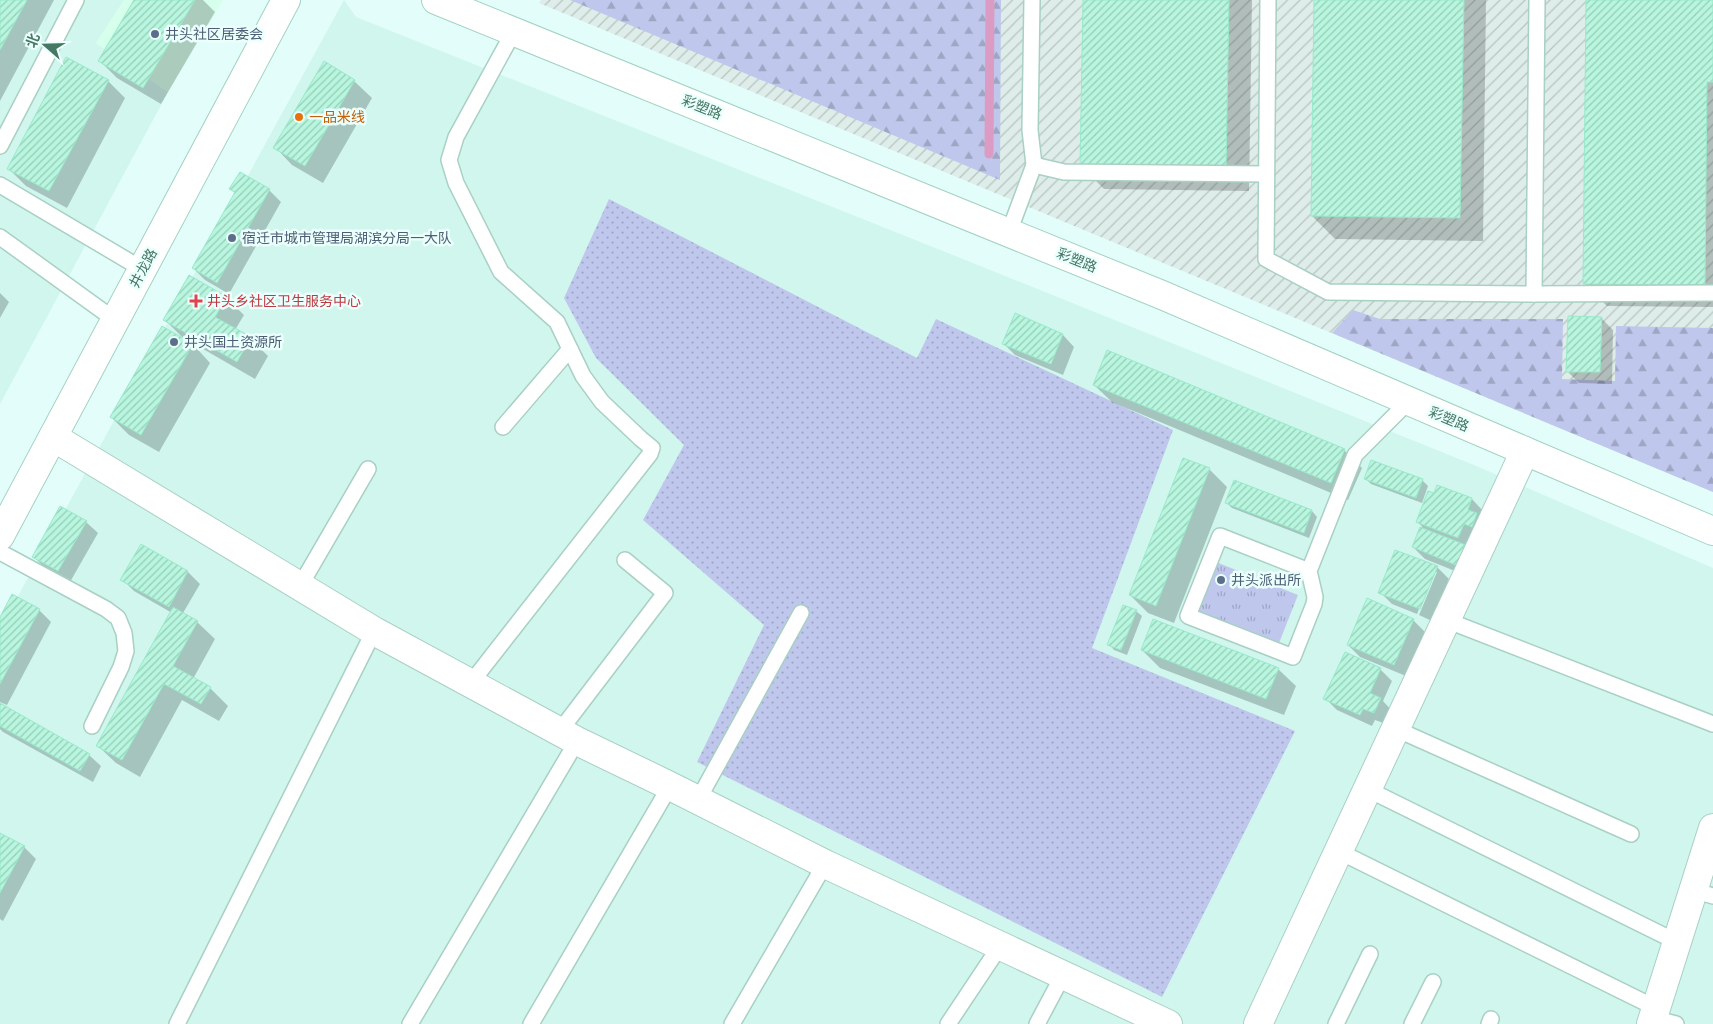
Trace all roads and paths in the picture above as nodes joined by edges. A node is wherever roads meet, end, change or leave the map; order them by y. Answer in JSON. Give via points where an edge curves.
{"nodes":[{"id":1,"x":76,"y":0,"type":"edge"},
{"id":2,"x":286,"y":0,"type":"edge"},
{"id":3,"x":436,"y":0,"type":"edge"},
{"id":4,"x":1032,"y":0,"type":"edge"},
{"id":5,"x":1268,"y":0,"type":"edge"},
{"id":6,"x":1536,"y":0,"type":"edge"},
{"id":7,"x":514,"y":31,"type":"junction"},
{"id":8,"x":0,"y":146,"type":"edge"},
{"id":9,"x":1034,"y":165,"type":"junction"},
{"id":10,"x":1265,"y":174,"type":"junction"},
{"id":11,"x":0,"y":185,"type":"edge"},
{"id":12,"x":1009,"y":232,"type":"junction"},
{"id":13,"x":0,"y":237,"type":"edge"},
{"id":14,"x":142,"y":269,"type":"junction"},
{"id":15,"x":1713,"y":293,"type":"edge"},
{"id":16,"x":1534,"y":294,"type":"junction"},
{"id":17,"x":115,"y":320,"type":"junction"},
{"id":18,"x":570,"y":349,"type":"junction"},
{"id":19,"x":1409,"y":402,"type":"junction"},
{"id":20,"x":503,"y":426,"type":"dead end"},
{"id":21,"x":52,"y":437,"type":"junction"},
{"id":22,"x":1525,"y":452,"type":"junction"},
{"id":23,"x":368,"y":469,"type":"dead end"},
{"id":24,"x":1713,"y":531,"type":"edge"},
{"id":25,"x":0,"y":536,"type":"edge"},
{"id":26,"x":0,"y":552,"type":"edge"},
{"id":27,"x":625,"y":560,"type":"dead end"},
{"id":28,"x":1309,"y":571,"type":"junction"},
{"id":29,"x":300,"y":586,"type":"junction"},
{"id":30,"x":801,"y":613,"type":"dead end"},
{"id":31,"x":1446,"y":620,"type":"junction"},
{"id":32,"x":374,"y":631,"type":"junction"},
{"id":33,"x":470,"y":684,"type":"junction"},
{"id":34,"x":1713,"y":724,"type":"edge"},
{"id":35,"x":92,"y":726,"type":"dead end"},
{"id":36,"x":1396,"y":728,"type":"junction"},
{"id":37,"x":568,"y":737,"type":"junction"},
{"id":38,"x":670,"y":786,"type":"junction"},
{"id":39,"x":1367,"y":789,"type":"junction"},
{"id":40,"x":698,"y":800,"type":"junction"},
{"id":41,"x":1713,"y":828,"type":"edge"},
{"id":42,"x":1631,"y":834,"type":"dead end"},
{"id":43,"x":1338,"y":851,"type":"junction"},
{"id":44,"x":825,"y":864,"type":"junction"},
{"id":45,"x":1703,"y":893,"type":"edge"},
{"id":46,"x":1677,"y":942,"type":"junction"},
{"id":47,"x":1000,"y":946,"type":"junction"},
{"id":48,"x":1370,"y":954,"type":"dead end"},
{"id":49,"x":1063,"y":975,"type":"junction"},
{"id":50,"x":1433,"y":982,"type":"dead end"},
{"id":51,"x":1659,"y":1018,"type":"edge"},
{"id":52,"x":1153,"y":1021,"type":"edge"},
{"id":53,"x":177,"y":1024,"type":"edge"},
{"id":54,"x":410,"y":1024,"type":"edge"},
{"id":55,"x":531,"y":1024,"type":"edge"},
{"id":56,"x":732,"y":1024,"type":"edge"},
{"id":57,"x":948,"y":1024,"type":"edge"},
{"id":58,"x":1037,"y":1024,"type":"edge"},
{"id":59,"x":1258,"y":1024,"type":"edge"},
{"id":60,"x":1336,"y":1024,"type":"edge"},
{"id":61,"x":1412,"y":1024,"type":"edge"}],
"edges":[{"from":1,"to":8,"type":"lane"},
{"from":2,"to":14,"type":"street","name":"井龙路"},
{"from":3,"to":7,"type":"street","name":"彩塑路"},
{"from":4,"to":9,"type":"lane","via":[[1030,130]]},
{"from":5,"to":10,"type":"lane"},
{"from":6,"to":16,"type":"lane"},
{"from":7,"to":12,"type":"street","name":"彩塑路"},
{"from":7,"to":18,"type":"lane","via":[[456,137],[449,160],[456,183],[501,272],[557,322]]},
{"from":9,"to":10,"type":"lane","via":[[1064,172]]},
{"from":9,"to":12,"type":"lane"},
{"from":10,"to":16,"type":"lane","via":[[1266,259],[1328,292]]},
{"from":11,"to":14,"type":"lane"},
{"from":12,"to":19,"type":"street","name":"彩塑路"},
{"from":13,"to":17,"type":"lane"},
{"from":14,"to":17,"type":"street","name":"井龙路"},
{"from":15,"to":16,"type":"lane"},
{"from":17,"to":21,"type":"street","name":"井龙路"},
{"from":18,"to":20,"type":"lane"},
{"from":18,"to":33,"type":"lane","via":[[582,376],[597,396],[652,448]]},
{"from":19,"to":22,"type":"street","name":"彩塑路"},
{"from":19,"to":28,"type":"lane","via":[[1354,455]]},
{"from":21,"to":25,"type":"street","name":"井龙路"},
{"from":21,"to":29,"type":"street"},
{"from":22,"to":24,"type":"street","name":"彩塑路"},
{"from":22,"to":31,"type":"street"},
{"from":23,"to":29,"type":"lane"},
{"from":26,"to":35,"type":"lane","via":[[118,618],[126,651]]},
{"from":27,"to":37,"type":"lane","via":[[665,593]]},
{"from":28,"to":28,"type":"lane","via":[[1220,536],[1188,616],[1293,658],[1314,604]]},
{"from":29,"to":32,"type":"street"},
{"from":30,"to":40,"type":"lane"},
{"from":31,"to":34,"type":"lane"},
{"from":31,"to":36,"type":"street"},
{"from":32,"to":33,"type":"street"},
{"from":32,"to":53,"type":"lane"},
{"from":33,"to":37,"type":"street"},
{"from":36,"to":39,"type":"street"},
{"from":36,"to":42,"type":"lane"},
{"from":37,"to":38,"type":"street"},
{"from":37,"to":54,"type":"lane"},
{"from":38,"to":40,"type":"street"},
{"from":38,"to":55,"type":"lane"},
{"from":39,"to":43,"type":"street"},
{"from":39,"to":46,"type":"lane"},
{"from":40,"to":44,"type":"street"},
{"from":41,"to":45,"type":"street"},
{"from":43,"to":51,"type":"lane"},
{"from":43,"to":59,"type":"street"},
{"from":44,"to":47,"type":"street"},
{"from":44,"to":56,"type":"lane"},
{"from":45,"to":46,"type":"street"},
{"from":46,"to":51,"type":"street"},
{"from":47,"to":49,"type":"street"},
{"from":47,"to":57,"type":"lane"},
{"from":48,"to":60,"type":"lane"},
{"from":49,"to":52,"type":"street"},
{"from":49,"to":58,"type":"lane"},
{"from":50,"to":61,"type":"lane"}]}
